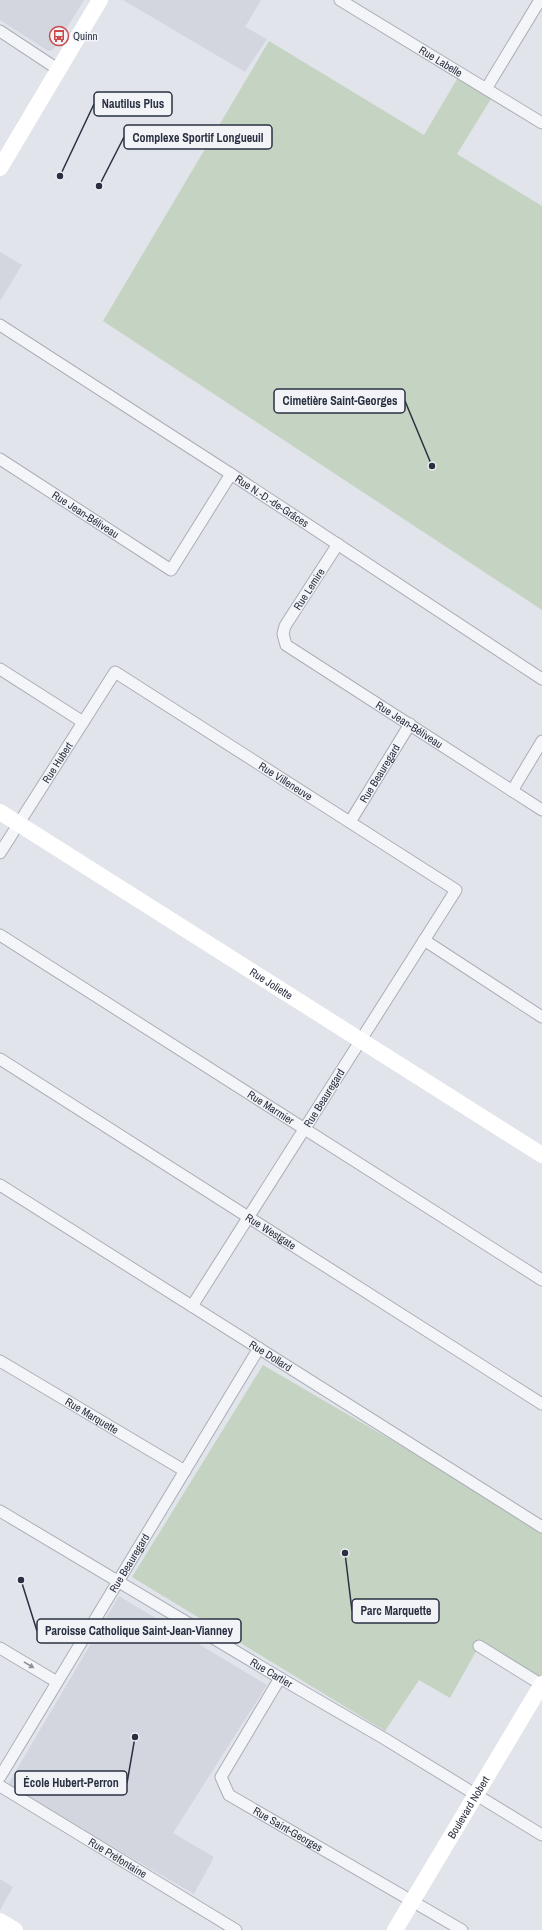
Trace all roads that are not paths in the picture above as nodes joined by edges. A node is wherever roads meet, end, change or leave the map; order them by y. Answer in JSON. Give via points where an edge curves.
{"nodes":[{"id":1,"x":100,"y":0,"type":"edge"},
{"id":2,"x":340,"y":0,"type":"edge"},
{"id":3,"x":540,"y":0,"type":"edge"},
{"id":4,"x":0,"y":31,"type":"edge"},
{"id":5,"x":59,"y":70,"type":"junction"},
{"id":6,"x":486,"y":89,"type":"junction"},
{"id":7,"x":542,"y":123,"type":"edge"},
{"id":8,"x":0,"y":168,"type":"edge"},
{"id":9,"x":0,"y":324,"type":"edge"},
{"id":10,"x":0,"y":459,"type":"edge"},
{"id":11,"x":231,"y":474,"type":"junction"},
{"id":12,"x":338,"y":544,"type":"junction"},
{"id":13,"x":283,"y":634,"type":"joint"},
{"id":14,"x":0,"y":669,"type":"edge"},
{"id":15,"x":115,"y":672,"type":"joint"},
{"id":16,"x":542,"y":680,"type":"edge"},
{"id":17,"x":83,"y":722,"type":"junction"},
{"id":18,"x":410,"y":724,"type":"junction"},
{"id":19,"x":542,"y":741,"type":"edge"},
{"id":20,"x":512,"y":791,"type":"junction"},
{"id":21,"x":542,"y":810,"type":"edge"},
{"id":22,"x":0,"y":812,"type":"edge"},
{"id":23,"x":350,"y":822,"type":"junction"},
{"id":24,"x":19,"y":824,"type":"junction"},
{"id":25,"x":0,"y":853,"type":"edge"},
{"id":26,"x":456,"y":890,"type":"joint"},
{"id":27,"x":0,"y":935,"type":"edge"},
{"id":28,"x":424,"y":940,"type":"junction"},
{"id":29,"x":542,"y":1017,"type":"edge"},
{"id":30,"x":360,"y":1040,"type":"junction"},
{"id":31,"x":0,"y":1059,"type":"edge"},
{"id":32,"x":304,"y":1129,"type":"junction"},
{"id":33,"x":542,"y":1155,"type":"edge"},
{"id":34,"x":0,"y":1185,"type":"edge"},
{"id":35,"x":248,"y":1217,"type":"junction"},
{"id":36,"x":542,"y":1280,"type":"edge"},
{"id":37,"x":192,"y":1306,"type":"junction"},
{"id":38,"x":259,"y":1348,"type":"junction"},
{"id":39,"x":0,"y":1361,"type":"edge"},
{"id":40,"x":542,"y":1404,"type":"edge"},
{"id":41,"x":185,"y":1470,"type":"junction"},
{"id":42,"x":0,"y":1511,"type":"edge"},
{"id":43,"x":542,"y":1527,"type":"edge"},
{"id":44,"x":118,"y":1581,"type":"junction"},
{"id":45,"x":479,"y":1646,"type":"dead end"},
{"id":46,"x":0,"y":1648,"type":"edge"},
{"id":47,"x":280,"y":1678,"type":"junction"},
{"id":48,"x":57,"y":1682,"type":"junction"},
{"id":49,"x":542,"y":1685,"type":"edge"},
{"id":50,"x":0,"y":1777,"type":"edge"},
{"id":51,"x":0,"y":1786,"type":"edge"},
{"id":52,"x":475,"y":1795,"type":"junction"},
{"id":53,"x":542,"y":1835,"type":"edge"},
{"id":54,"x":412,"y":1900,"type":"junction"},
{"id":55,"x":0,"y":1921,"type":"edge"},
{"id":56,"x":16,"y":1930,"type":"edge"},
{"id":57,"x":236,"y":1930,"type":"edge"},
{"id":58,"x":395,"y":1930,"type":"edge"},
{"id":59,"x":462,"y":1930,"type":"edge"}],
"edges":[{"from":1,"to":5,"type":"street"},
{"from":2,"to":6,"type":"street","name":"Rue Labelle"},
{"from":3,"to":6,"type":"street"},
{"from":4,"to":5,"type":"street"},
{"from":5,"to":8,"type":"street"},
{"from":6,"to":7,"type":"street","name":"Rue Labelle"},
{"from":9,"to":11,"type":"street","name":"Rue N.-D.-de-Grâces"},
{"from":10,"to":11,"type":"street","name":"Rue Jean-Béliveau","via":[[171,570]]},
{"from":11,"to":12,"type":"street","name":"Rue N.-D.-de-Grâces"},
{"from":12,"to":13,"type":"street","name":"Rue Lemire","via":[[285,626]]},
{"from":12,"to":16,"type":"street","name":"Rue N.-D.-de-Grâces"},
{"from":13,"to":18,"type":"street","name":"Rue Jean-Béliveau","via":[[286,645]]},
{"from":14,"to":17,"type":"street"},
{"from":15,"to":17,"type":"street","name":"Rue Hubert"},
{"from":15,"to":23,"type":"street","name":"Rue Villeneuve"},
{"from":17,"to":24,"type":"street","name":"Rue Hubert"},
{"from":18,"to":20,"type":"street","name":"Rue Jean-Béliveau"},
{"from":18,"to":23,"type":"street","name":"Rue Beauregard"},
{"from":19,"to":20,"type":"street"},
{"from":20,"to":21,"type":"street","name":"Rue Jean-Béliveau"},
{"from":22,"to":24,"type":"street","name":"Rue Joliette"},
{"from":23,"to":26,"type":"street","name":"Rue Villeneuve"},
{"from":24,"to":25,"type":"street","name":"Rue Hubert"},
{"from":24,"to":30,"type":"street","name":"Rue Joliette"},
{"from":26,"to":28,"type":"street","name":"Rue Beauregard"},
{"from":27,"to":32,"type":"street","name":"Rue Marmier"},
{"from":28,"to":29,"type":"street"},
{"from":28,"to":30,"type":"street","name":"Rue Beauregard"},
{"from":30,"to":32,"type":"street","name":"Rue Beauregard"},
{"from":30,"to":33,"type":"street","name":"Rue Joliette"},
{"from":31,"to":35,"type":"street","name":"Rue Westgate"},
{"from":32,"to":35,"type":"street","name":"Rue Beauregard"},
{"from":32,"to":36,"type":"street","name":"Rue Marmier"},
{"from":34,"to":37,"type":"street","name":"Rue Dollard"},
{"from":35,"to":37,"type":"street","name":"Rue Beauregard"},
{"from":35,"to":40,"type":"street","name":"Rue Westgate"},
{"from":37,"to":38,"type":"street","name":"Rue Dollard"},
{"from":38,"to":41,"type":"street","name":"Rue Beauregard"},
{"from":38,"to":43,"type":"street","name":"Rue Dollard"},
{"from":39,"to":41,"type":"street","name":"Rue Marquette"},
{"from":41,"to":44,"type":"street","name":"Rue Beauregard"},
{"from":42,"to":44,"type":"street","name":"Rue Cartier"},
{"from":44,"to":47,"type":"street","name":"Rue Cartier"},
{"from":44,"to":48,"type":"street","name":"Rue Beauregard"},
{"from":45,"to":49,"type":"street"},
{"from":46,"to":48,"type":"street","one_way":true},
{"from":47,"to":52,"type":"street","name":"Rue Cartier"},
{"from":47,"to":54,"type":"street","name":"Rue Saint-Georges","via":[[221,1777],[229,1795]]},
{"from":48,"to":50,"type":"street","name":"Rue Beauregard"},
{"from":49,"to":52,"type":"street","name":"Boulevard Nobert"},
{"from":51,"to":57,"type":"street","name":"Rue Préfontaine"},
{"from":52,"to":53,"type":"street","name":"Rue Cartier"},
{"from":52,"to":54,"type":"street","name":"Boulevard Nobert"},
{"from":54,"to":58,"type":"street","name":"Boulevard Nobert"},
{"from":54,"to":59,"type":"street","name":"Rue Saint-Georges"},
{"from":55,"to":56,"type":"street"}]}
